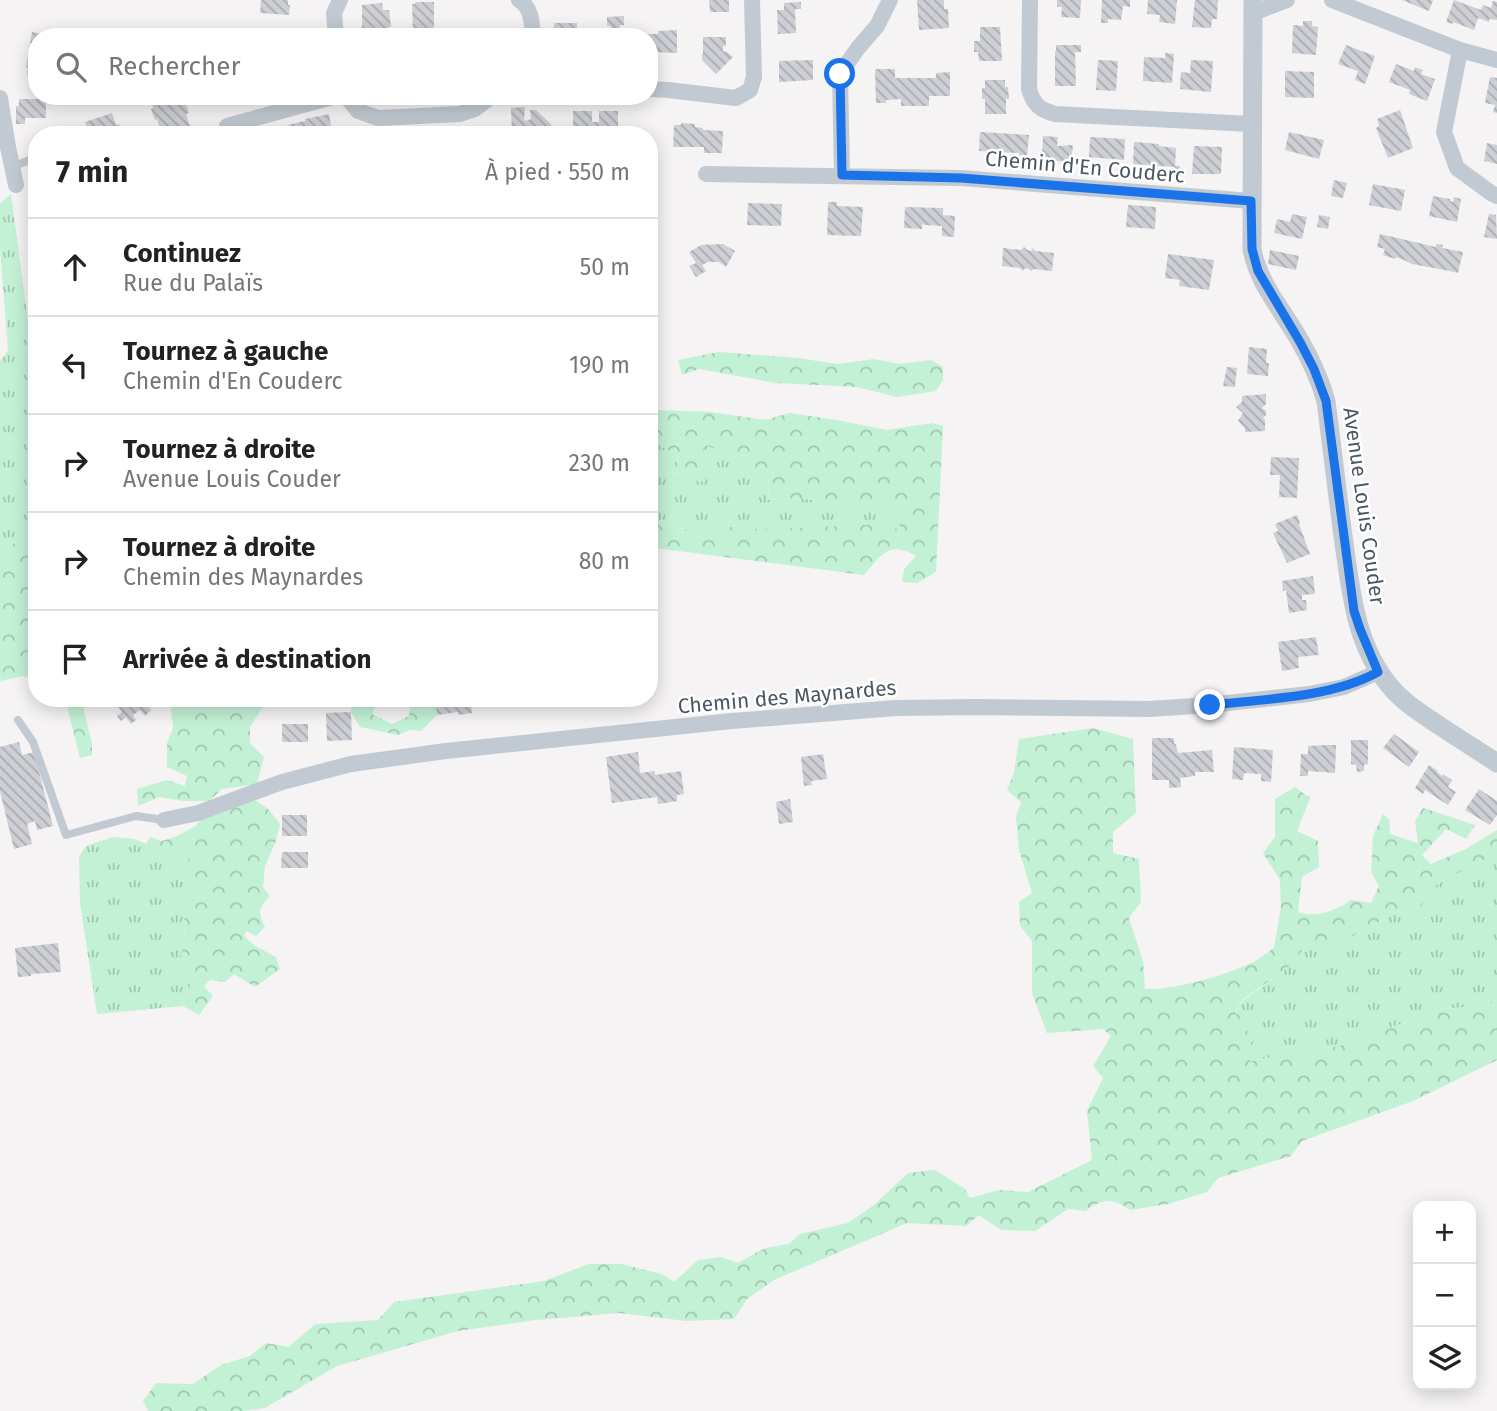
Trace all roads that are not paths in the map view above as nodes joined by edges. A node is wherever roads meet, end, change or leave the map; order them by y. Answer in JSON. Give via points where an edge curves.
{"nodes":[{"id":1,"x":340,"y":0,"type":"edge"},
{"id":2,"x":519,"y":0,"type":"edge"},
{"id":3,"x":752,"y":0,"type":"edge"},
{"id":4,"x":890,"y":0,"type":"edge"},
{"id":5,"x":1030,"y":0,"type":"edge"},
{"id":6,"x":1287,"y":0,"type":"edge"},
{"id":7,"x":1332,"y":0,"type":"edge"},
{"id":8,"x":1252,"y":6,"type":"edge"},
{"id":9,"x":335,"y":28,"type":"edge"},
{"id":10,"x":532,"y":28,"type":"edge"},
{"id":11,"x":1460,"y":50,"type":"junction"},
{"id":12,"x":1497,"y":60,"type":"edge"},
{"id":13,"x":658,"y":89,"type":"edge"},
{"id":14,"x":0,"y":98,"type":"edge"},
{"id":15,"x":306,"y":105,"type":"edge"},
{"id":16,"x":353,"y":105,"type":"edge"},
{"id":17,"x":480,"y":105,"type":"edge"},
{"id":18,"x":1251,"y":124,"type":"junction"},
{"id":19,"x":235,"y":126,"type":"edge"},
{"id":20,"x":28,"y":161,"type":"edge"},
{"id":21,"x":12,"y":167,"type":"junction"},
{"id":22,"x":706,"y":174,"type":"dead end"},
{"id":23,"x":842,"y":175,"type":"junction"},
{"id":24,"x":16,"y":185,"type":"dead end"},
{"id":25,"x":1497,"y":196,"type":"edge"},
{"id":26,"x":1251,"y":201,"type":"junction"},
{"id":27,"x":1378,"y":672,"type":"junction"},
{"id":28,"x":18,"y":720,"type":"dead end"},
{"id":29,"x":1497,"y":763,"type":"edge"},
{"id":30,"x":164,"y":820,"type":"joint"}],
"edges":[{"from":1,"to":9,"type":"street","via":[[334,13]]},
{"from":2,"to":10,"type":"street","via":[[531,16]]},
{"from":3,"to":13,"type":"street","via":[[754,77],[750,90],[736,98]]},
{"from":4,"to":23,"type":"street","via":[[877,26],[840,74]]},
{"from":5,"to":18,"type":"street","via":[[1029,89],[1045,112]]},
{"from":6,"to":8,"type":"street"},
{"from":7,"to":11,"type":"street"},
{"from":8,"to":18,"type":"street","name":"Avenue Louis Couder"},
{"from":11,"to":12,"type":"street"},
{"from":11,"to":25,"type":"street","via":[[1444,131],[1457,168]]},
{"from":14,"to":21,"type":"street"},
{"from":15,"to":19,"type":"street"},
{"from":16,"to":17,"type":"street","via":[[378,118],[460,114]]},
{"from":18,"to":26,"type":"street","name":"Avenue Louis Couder"},
{"from":20,"to":21,"type":"lane"},
{"from":21,"to":24,"type":"street"},
{"from":22,"to":23,"type":"street","name":"Chemin d'En Couderc"},
{"from":23,"to":26,"type":"street","name":"Chemin d'En Couderc","via":[[961,178]]},
{"from":26,"to":27,"type":"street","name":"Avenue Louis Couder","via":[[1252,249],[1258,271],[1300,342],[1326,401],[1354,611]]},
{"from":27,"to":29,"type":"street","name":"Avenue Louis Couder","via":[[1404,700]]},
{"from":27,"to":30,"type":"street","name":"Chemin des Maynardes","via":[[1344,687],[1210,705],[896,708],[423,754],[318,772]]},
{"from":28,"to":30,"type":"lane","via":[[33,742],[66,835],[136,816]]}]}
